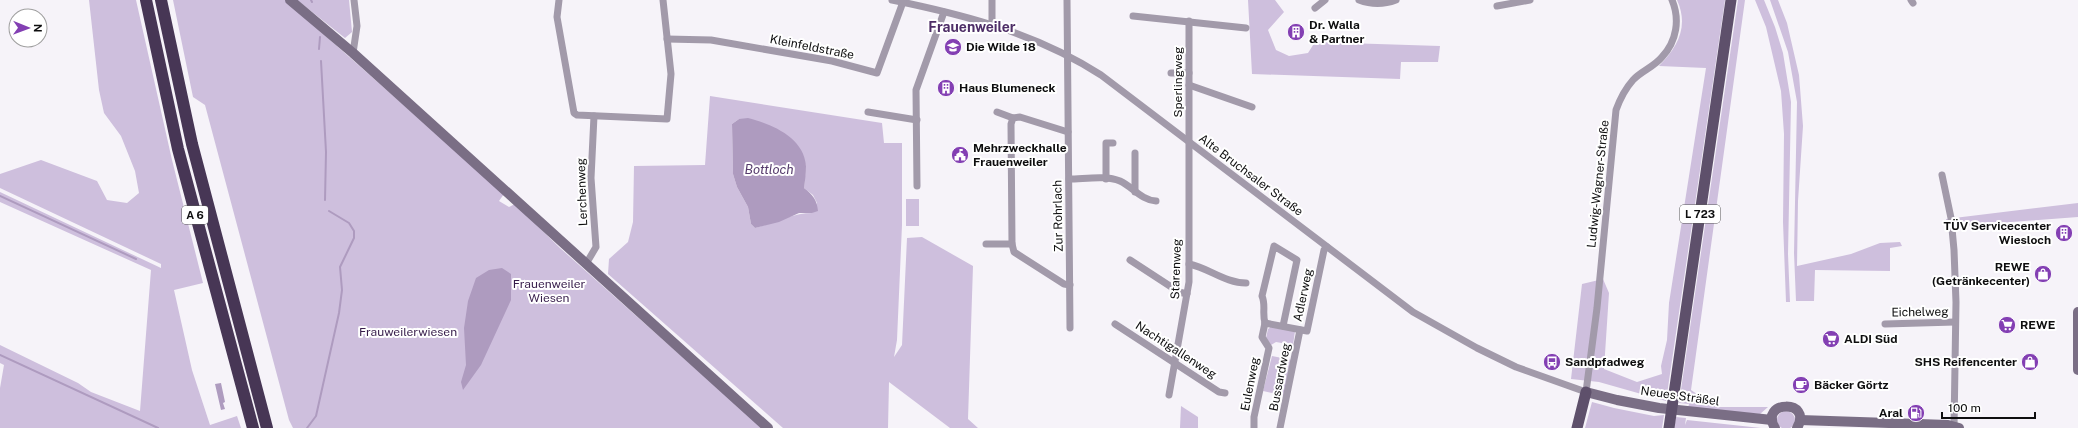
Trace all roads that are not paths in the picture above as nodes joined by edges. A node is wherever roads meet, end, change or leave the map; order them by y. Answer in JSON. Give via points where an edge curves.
{"nodes":[{"id":1,"x":146,"y":0,"type":"edge"},
{"id":2,"x":161,"y":0,"type":"edge"},
{"id":3,"x":290,"y":0,"type":"edge"},
{"id":4,"x":354,"y":0,"type":"edge"},
{"id":5,"x":559,"y":0,"type":"edge"},
{"id":6,"x":663,"y":0,"type":"edge"},
{"id":7,"x":892,"y":0,"type":"edge"},
{"id":8,"x":992,"y":0,"type":"edge"},
{"id":9,"x":1067,"y":0,"type":"edge"},
{"id":10,"x":1325,"y":0,"type":"edge"},
{"id":11,"x":1359,"y":0,"type":"edge"},
{"id":12,"x":1396,"y":0,"type":"edge"},
{"id":13,"x":1530,"y":0,"type":"edge"},
{"id":14,"x":1672,"y":0,"type":"edge"},
{"id":15,"x":1731,"y":0,"type":"edge"},
{"id":16,"x":903,"y":2,"type":"junction"},
{"id":17,"x":917,"y":3,"type":"edge"},
{"id":18,"x":1497,"y":6,"type":"dead end"},
{"id":19,"x":1315,"y":8,"type":"dead end"},
{"id":20,"x":944,"y":12,"type":"junction"},
{"id":21,"x":1133,"y":16,"type":"dead end"},
{"id":22,"x":1189,"y":21,"type":"junction"},
{"id":23,"x":992,"y":24,"type":"junction"},
{"id":24,"x":1246,"y":28,"type":"dead end"},
{"id":25,"x":667,"y":39,"type":"junction"},
{"id":26,"x":353,"y":53,"type":"junction"},
{"id":27,"x":1068,"y":55,"type":"junction"},
{"id":28,"x":1171,"y":73,"type":"dead end"},
{"id":29,"x":1189,"y":73,"type":"junction"},
{"id":30,"x":1189,"y":85,"type":"junction"},
{"id":31,"x":1252,"y":107,"type":"dead end"},
{"id":32,"x":868,"y":112,"type":"dead end"},
{"id":33,"x":997,"y":112,"type":"dead end"},
{"id":34,"x":594,"y":116,"type":"junction"},
{"id":35,"x":1013,"y":118,"type":"junction"},
{"id":36,"x":917,"y":120,"type":"junction"},
{"id":37,"x":1068,"y":132,"type":"junction"},
{"id":38,"x":1113,"y":143,"type":"dead end"},
{"id":39,"x":1190,"y":143,"type":"junction"},
{"id":40,"x":1135,"y":153,"type":"dead end"},
{"id":41,"x":1942,"y":175,"type":"dead end"},
{"id":42,"x":1069,"y":179,"type":"junction"},
{"id":43,"x":1106,"y":179,"type":"junction"},
{"id":44,"x":917,"y":186,"type":"dead end"},
{"id":45,"x":1135,"y":192,"type":"junction"},
{"id":46,"x":1156,"y":201,"type":"dead end"},
{"id":47,"x":986,"y":244,"type":"dead end"},
{"id":48,"x":1012,"y":244,"type":"junction"},
{"id":49,"x":1327,"y":247,"type":"junction"},
{"id":50,"x":1130,"y":260,"type":"dead end"},
{"id":51,"x":586,"y":264,"type":"junction"},
{"id":52,"x":1189,"y":264,"type":"junction"},
{"id":53,"x":1246,"y":283,"type":"dead end"},
{"id":54,"x":1070,"y":285,"type":"junction"},
{"id":55,"x":1187,"y":294,"type":"junction"},
{"id":56,"x":2078,"y":312,"type":"edge"},
{"id":57,"x":1955,"y":322,"type":"junction"},
{"id":58,"x":1265,"y":323,"type":"junction"},
{"id":59,"x":1115,"y":324,"type":"dead end"},
{"id":60,"x":1885,"y":324,"type":"dead end"},
{"id":61,"x":1283,"y":326,"type":"junction"},
{"id":62,"x":1070,"y":328,"type":"dead end"},
{"id":63,"x":1300,"y":330,"type":"junction"},
{"id":64,"x":1176,"y":364,"type":"junction"},
{"id":65,"x":2078,"y":370,"type":"edge"},
{"id":66,"x":1225,"y":392,"type":"dead end"},
{"id":67,"x":1586,"y":392,"type":"junction"},
{"id":68,"x":1169,"y":395,"type":"dead end"},
{"id":69,"x":1774,"y":424,"type":"edge"},
{"id":70,"x":1798,"y":424,"type":"edge"},
{"id":71,"x":1950,"y":427,"type":"edge"},
{"id":72,"x":253,"y":428,"type":"edge"},
{"id":73,"x":267,"y":428,"type":"edge"},
{"id":74,"x":768,"y":428,"type":"edge"},
{"id":75,"x":1254,"y":428,"type":"edge"},
{"id":76,"x":1280,"y":428,"type":"edge"},
{"id":77,"x":1577,"y":428,"type":"edge"},
{"id":78,"x":1669,"y":428,"type":"edge"},
{"id":79,"x":1958,"y":428,"type":"edge"}],
"edges":[{"from":1,"to":72,"type":"highway","number":"A 6","via":[[178,149]]},
{"from":2,"to":73,"type":"highway","number":"A 6","via":[[192,144]]},
{"from":3,"to":26,"type":"main road"},
{"from":4,"to":26,"type":"street","via":[[357,26]]},
{"from":5,"to":34,"type":"street","via":[[557,17],[574,113]]},
{"from":6,"to":25,"type":"street"},
{"from":7,"to":16,"type":"street","name":"Alte Bruchsaler Straße"},
{"from":8,"to":23,"type":"street"},
{"from":9,"to":27,"type":"street","name":"Zur Rohrlach"},
{"from":10,"to":19,"type":"street"},
{"from":11,"to":12,"type":"street","via":[[1369,4],[1385,4]]},
{"from":13,"to":18,"type":"street"},
{"from":14,"to":67,"type":"street","name":"Ludwig-Wagner-Straße","via":[[1677,12],[1672,42],[1662,58],[1633,80],[1621,97],[1616,110],[1597,308]]},
{"from":15,"to":78,"type":"main road","number":"L 723"},
{"from":16,"to":17,"type":"street","name":"Alte Bruchsaler Straße"},
{"from":16,"to":25,"type":"street","name":"Kleinfeldstraße","via":[[877,73],[832,61],[711,40]]},
{"from":17,"to":20,"type":"street","name":"Alte Bruchsaler Straße"},
{"from":20,"to":23,"type":"street","name":"Alte Bruchsaler Straße"},
{"from":20,"to":36,"type":"street","via":[[918,83]]},
{"from":21,"to":22,"type":"street"},
{"from":22,"to":24,"type":"street"},
{"from":22,"to":29,"type":"street","name":"Sperlingweg"},
{"from":23,"to":27,"type":"street","name":"Alte Bruchsaler Straße"},
{"from":25,"to":34,"type":"street","via":[[671,87],[667,119]]},
{"from":26,"to":51,"type":"main road"},
{"from":27,"to":37,"type":"street","name":"Zur Rohrlach"},
{"from":27,"to":39,"type":"street","name":"Alte Bruchsaler Straße","via":[[1102,75]]},
{"from":28,"to":29,"type":"street"},
{"from":29,"to":30,"type":"street","name":"Sperlingweg"},
{"from":30,"to":31,"type":"street"},
{"from":30,"to":39,"type":"street","name":"Sperlingweg"},
{"from":32,"to":36,"type":"street"},
{"from":33,"to":35,"type":"street"},
{"from":34,"to":51,"type":"street","name":"Lerchenweg","via":[[591,178],[596,247]]},
{"from":35,"to":37,"type":"street","via":[[1020,117]]},
{"from":35,"to":48,"type":"street"},
{"from":36,"to":44,"type":"street"},
{"from":37,"to":42,"type":"street","name":"Zur Rohrlach"},
{"from":38,"to":43,"type":"street","via":[[1106,143]]},
{"from":39,"to":49,"type":"street","name":"Alte Bruchsaler Straße"},
{"from":39,"to":52,"type":"street","name":"Starenweg"},
{"from":40,"to":45,"type":"street"},
{"from":41,"to":57,"type":"street","name":"Eichelweg","via":[[1951,218],[1954,250]]},
{"from":42,"to":43,"type":"street"},
{"from":42,"to":54,"type":"street","name":"Zur Rohrlach"},
{"from":43,"to":45,"type":"street","via":[[1121,182]]},
{"from":45,"to":46,"type":"street","via":[[1148,200]]},
{"from":47,"to":48,"type":"street"},
{"from":48,"to":54,"type":"street","via":[[1014,252],[1064,284]]},
{"from":49,"to":63,"type":"street","name":"Adlerweg","via":[[1324,250],[1306,331]]},
{"from":49,"to":67,"type":"street","name":"Alte Bruchsaler Straße","via":[[1413,312],[1445,330],[1516,367]]},
{"from":50,"to":55,"type":"street","via":[[1179,292]]},
{"from":51,"to":74,"type":"main road"},
{"from":52,"to":53,"type":"street","via":[[1235,283]]},
{"from":52,"to":55,"type":"street","name":"Starenweg"},
{"from":54,"to":62,"type":"street","name":"Zur Rohrlach"},
{"from":55,"to":64,"type":"street","name":"Starenweg"},
{"from":56,"to":65,"type":"main road"},
{"from":57,"to":60,"type":"street","name":"Eichelweg"},
{"from":57,"to":71,"type":"street","name":"Eichelweg"},
{"from":58,"to":61,"type":"street","name":"Adlerweg"},
{"from":58,"to":61,"type":"street","name":"Eulenweg","via":[[1265,303],[1262,296],[1274,246],[1297,260]]},
{"from":58,"to":75,"type":"street","name":"Eulenweg","via":[[1262,337],[1268,348]]},
{"from":59,"to":64,"type":"street","name":"Nachtigallenweg"},
{"from":61,"to":63,"type":"street","name":"Adlerweg"},
{"from":63,"to":76,"type":"street","name":"Bussardweg"},
{"from":64,"to":66,"type":"street","name":"Nachtigallenweg","via":[[1219,392]]},
{"from":64,"to":68,"type":"street","name":"Starenweg"},
{"from":67,"to":69,"type":"main road","name":"Neues Sträßel","via":[[1659,408]]},
{"from":67,"to":77,"type":"main road"},
{"from":69,"to":70,"type":"main road","via":[[1776,410],[1791,406],[1796,410]]},
{"from":70,"to":71,"type":"main road"},
{"from":71,"to":79,"type":"main road"}]}
